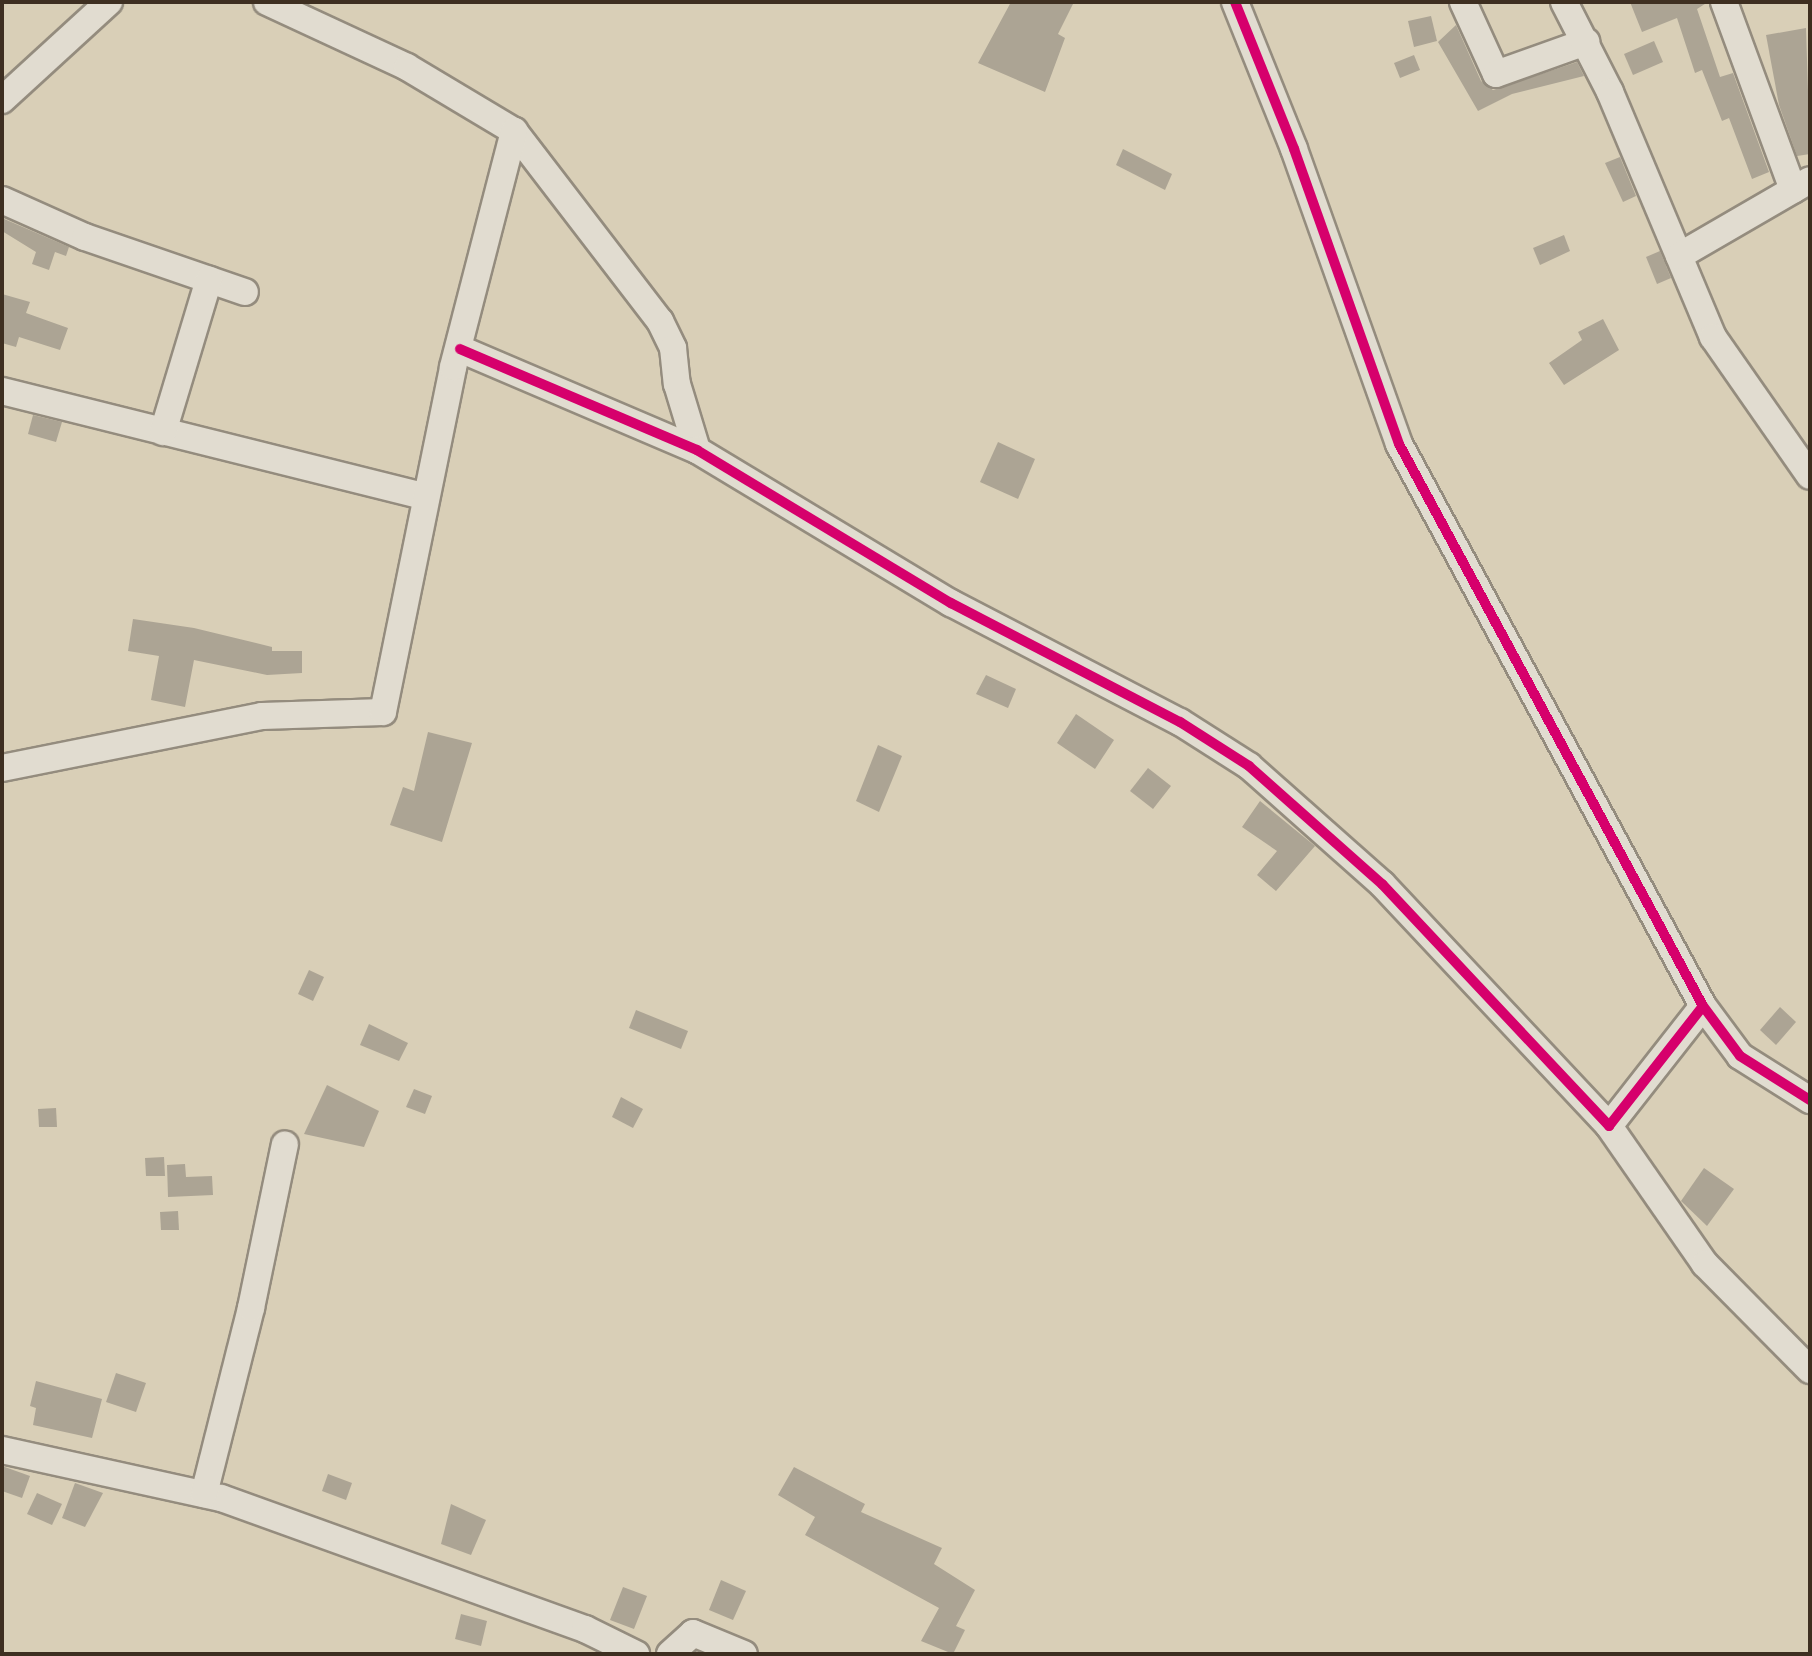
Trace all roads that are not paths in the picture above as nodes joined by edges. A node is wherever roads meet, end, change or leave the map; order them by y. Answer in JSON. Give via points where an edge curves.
{"nodes":[{"id":1,"x":109,"y":2,"type":"edge"},
{"id":2,"x":267,"y":2,"type":"edge"},
{"id":3,"x":1235,"y":2,"type":"edge"},
{"id":4,"x":1463,"y":2,"type":"edge"},
{"id":5,"x":1564,"y":2,"type":"edge"},
{"id":6,"x":1724,"y":2,"type":"edge"},
{"id":7,"x":1586,"y":42,"type":"junction"},
{"id":8,"x":2,"y":100,"type":"edge"},
{"id":9,"x":514,"y":131,"type":"junction"},
{"id":10,"x":1801,"y":185,"type":"edge"},
{"id":11,"x":2,"y":200,"type":"edge"},
{"id":12,"x":1679,"y":256,"type":"junction"},
{"id":13,"x":209,"y":280,"type":"junction"},
{"id":14,"x":245,"y":292,"type":"dead end"},
{"id":15,"x":460,"y":349,"type":"junction"},
{"id":16,"x":2,"y":391,"type":"edge"},
{"id":17,"x":163,"y":432,"type":"junction"},
{"id":18,"x":697,"y":450,"type":"junction"},
{"id":19,"x":1810,"y":476,"type":"edge"},
{"id":20,"x":424,"y":496,"type":"junction"},
{"id":21,"x":2,"y":768,"type":"edge"},
{"id":22,"x":1703,"y":1006,"type":"junction"},
{"id":23,"x":1810,"y":1100,"type":"edge"},
{"id":24,"x":1609,"y":1126,"type":"junction"},
{"id":25,"x":285,"y":1144,"type":"dead end"},
{"id":26,"x":1810,"y":1370,"type":"edge"},
{"id":27,"x":2,"y":1450,"type":"edge"},
{"id":28,"x":204,"y":1494,"type":"junction"},
{"id":29,"x":636,"y":1654,"type":"edge"},
{"id":30,"x":670,"y":1654,"type":"edge"},
{"id":31,"x":744,"y":1654,"type":"edge"}],
"edges":[{"from":1,"to":8,"type":"street"},
{"from":2,"to":9,"type":"street","via":[[369,47]]},
{"from":3,"to":22,"type":"street","via":[[1294,149],[1399,444]]},
{"from":4,"to":7,"type":"street","via":[[1496,74]]},
{"from":5,"to":7,"type":"street"},
{"from":6,"to":10,"type":"street"},
{"from":7,"to":12,"type":"street"},
{"from":9,"to":15,"type":"street"},
{"from":9,"to":18,"type":"street","via":[[660,321],[673,348],[677,384]]},
{"from":10,"to":12,"type":"street"},
{"from":11,"to":13,"type":"street","via":[[85,237]]},
{"from":12,"to":19,"type":"street","via":[[1713,337]]},
{"from":13,"to":14,"type":"street"},
{"from":13,"to":17,"type":"street"},
{"from":15,"to":18,"type":"street"},
{"from":15,"to":20,"type":"street"},
{"from":16,"to":17,"type":"street"},
{"from":17,"to":20,"type":"street"},
{"from":18,"to":24,"type":"street","via":[[951,603],[1180,722],[1249,766],[1382,884]]},
{"from":20,"to":21,"type":"street","via":[[380,715],[325,711],[262,716]]},
{"from":22,"to":23,"type":"street","via":[[1740,1056]]},
{"from":22,"to":24,"type":"street"},
{"from":24,"to":26,"type":"street","via":[[1705,1264]]},
{"from":25,"to":28,"type":"street"},
{"from":27,"to":28,"type":"street"},
{"from":28,"to":29,"type":"street","via":[[585,1629]]},
{"from":30,"to":31,"type":"street","via":[[693,1633]]}]}
